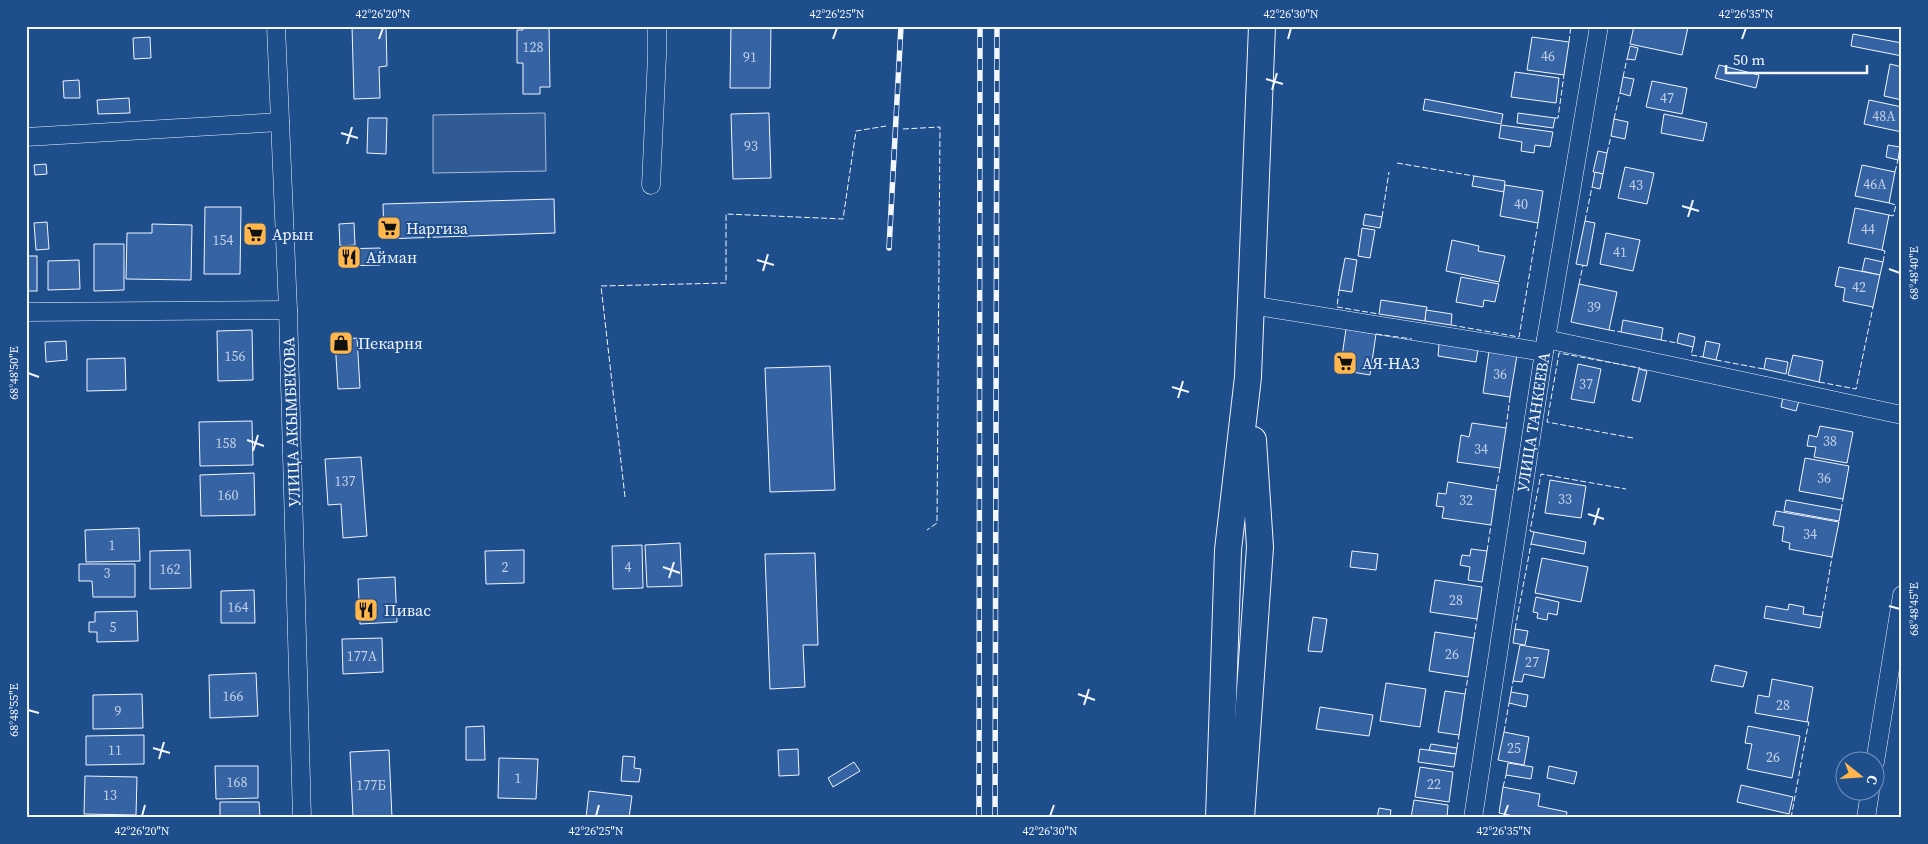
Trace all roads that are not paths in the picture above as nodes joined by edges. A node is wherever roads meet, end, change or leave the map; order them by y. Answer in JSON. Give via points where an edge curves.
{"nodes":[{"id":1,"x":276,"y":26,"type":"edge"},
{"id":2,"x":657,"y":26,"type":"edge"},
{"id":3,"x":1262,"y":26,"type":"edge"},
{"id":4,"x":1599,"y":26,"type":"edge"},
{"id":5,"x":280,"y":122,"type":"junction"},
{"id":6,"x":26,"y":137,"type":"edge"},
{"id":7,"x":651,"y":185,"type":"dead end"},
{"id":8,"x":1251,"y":305,"type":"junction"},
{"id":9,"x":288,"y":310,"type":"junction"},
{"id":10,"x":26,"y":312,"type":"edge"},
{"id":11,"x":1545,"y":345,"type":"junction"},
{"id":12,"x":1248,"y":377,"type":"junction"},
{"id":13,"x":1902,"y":415,"type":"edge"},
{"id":14,"x":1260,"y":548,"type":"junction"},
{"id":15,"x":1228,"y":550,"type":"junction"},
{"id":16,"x":1902,"y":595,"type":"edge"},
{"id":17,"x":1900,"y":618,"type":"edge"},
{"id":18,"x":1877,"y":752,"type":"edge"},
{"id":19,"x":1868,"y":802,"type":"edge"},
{"id":20,"x":302,"y":818,"type":"edge"},
{"id":21,"x":1219,"y":818,"type":"edge"},
{"id":22,"x":1241,"y":818,"type":"edge"},
{"id":23,"x":1472,"y":818,"type":"edge"},
{"id":24,"x":1866,"y":818,"type":"edge"}],
"edges":[{"from":1,"to":5,"type":"street","name":"УЛИЦА АКЫМБЕКОВА"},
{"from":2,"to":7,"type":"street"},
{"from":3,"to":8,"type":"main road"},
{"from":4,"to":11,"type":"street","name":"УЛИЦА ТАНКЕЕВА"},
{"from":5,"to":6,"type":"street"},
{"from":5,"to":9,"type":"street","name":"УЛИЦА АКЫМБЕКОВА"},
{"from":8,"to":11,"type":"street"},
{"from":8,"to":12,"type":"main road"},
{"from":9,"to":10,"type":"street"},
{"from":9,"to":20,"type":"street","name":"УЛИЦА АКЫМБЕКОВА"},
{"from":11,"to":13,"type":"street"},
{"from":11,"to":23,"type":"street","name":"УЛИЦА ТАНКЕЕВА"},
{"from":12,"to":14,"type":"main road"},
{"from":12,"to":15,"type":"main road"},
{"from":14,"to":15,"type":"main road","via":[[1250,539],[1239,538]]},
{"from":14,"to":22,"type":"main road"},
{"from":15,"to":21,"type":"main road"},
{"from":16,"to":17,"type":"street"},
{"from":17,"to":18,"type":"street"},
{"from":19,"to":24,"type":"street"}]}
